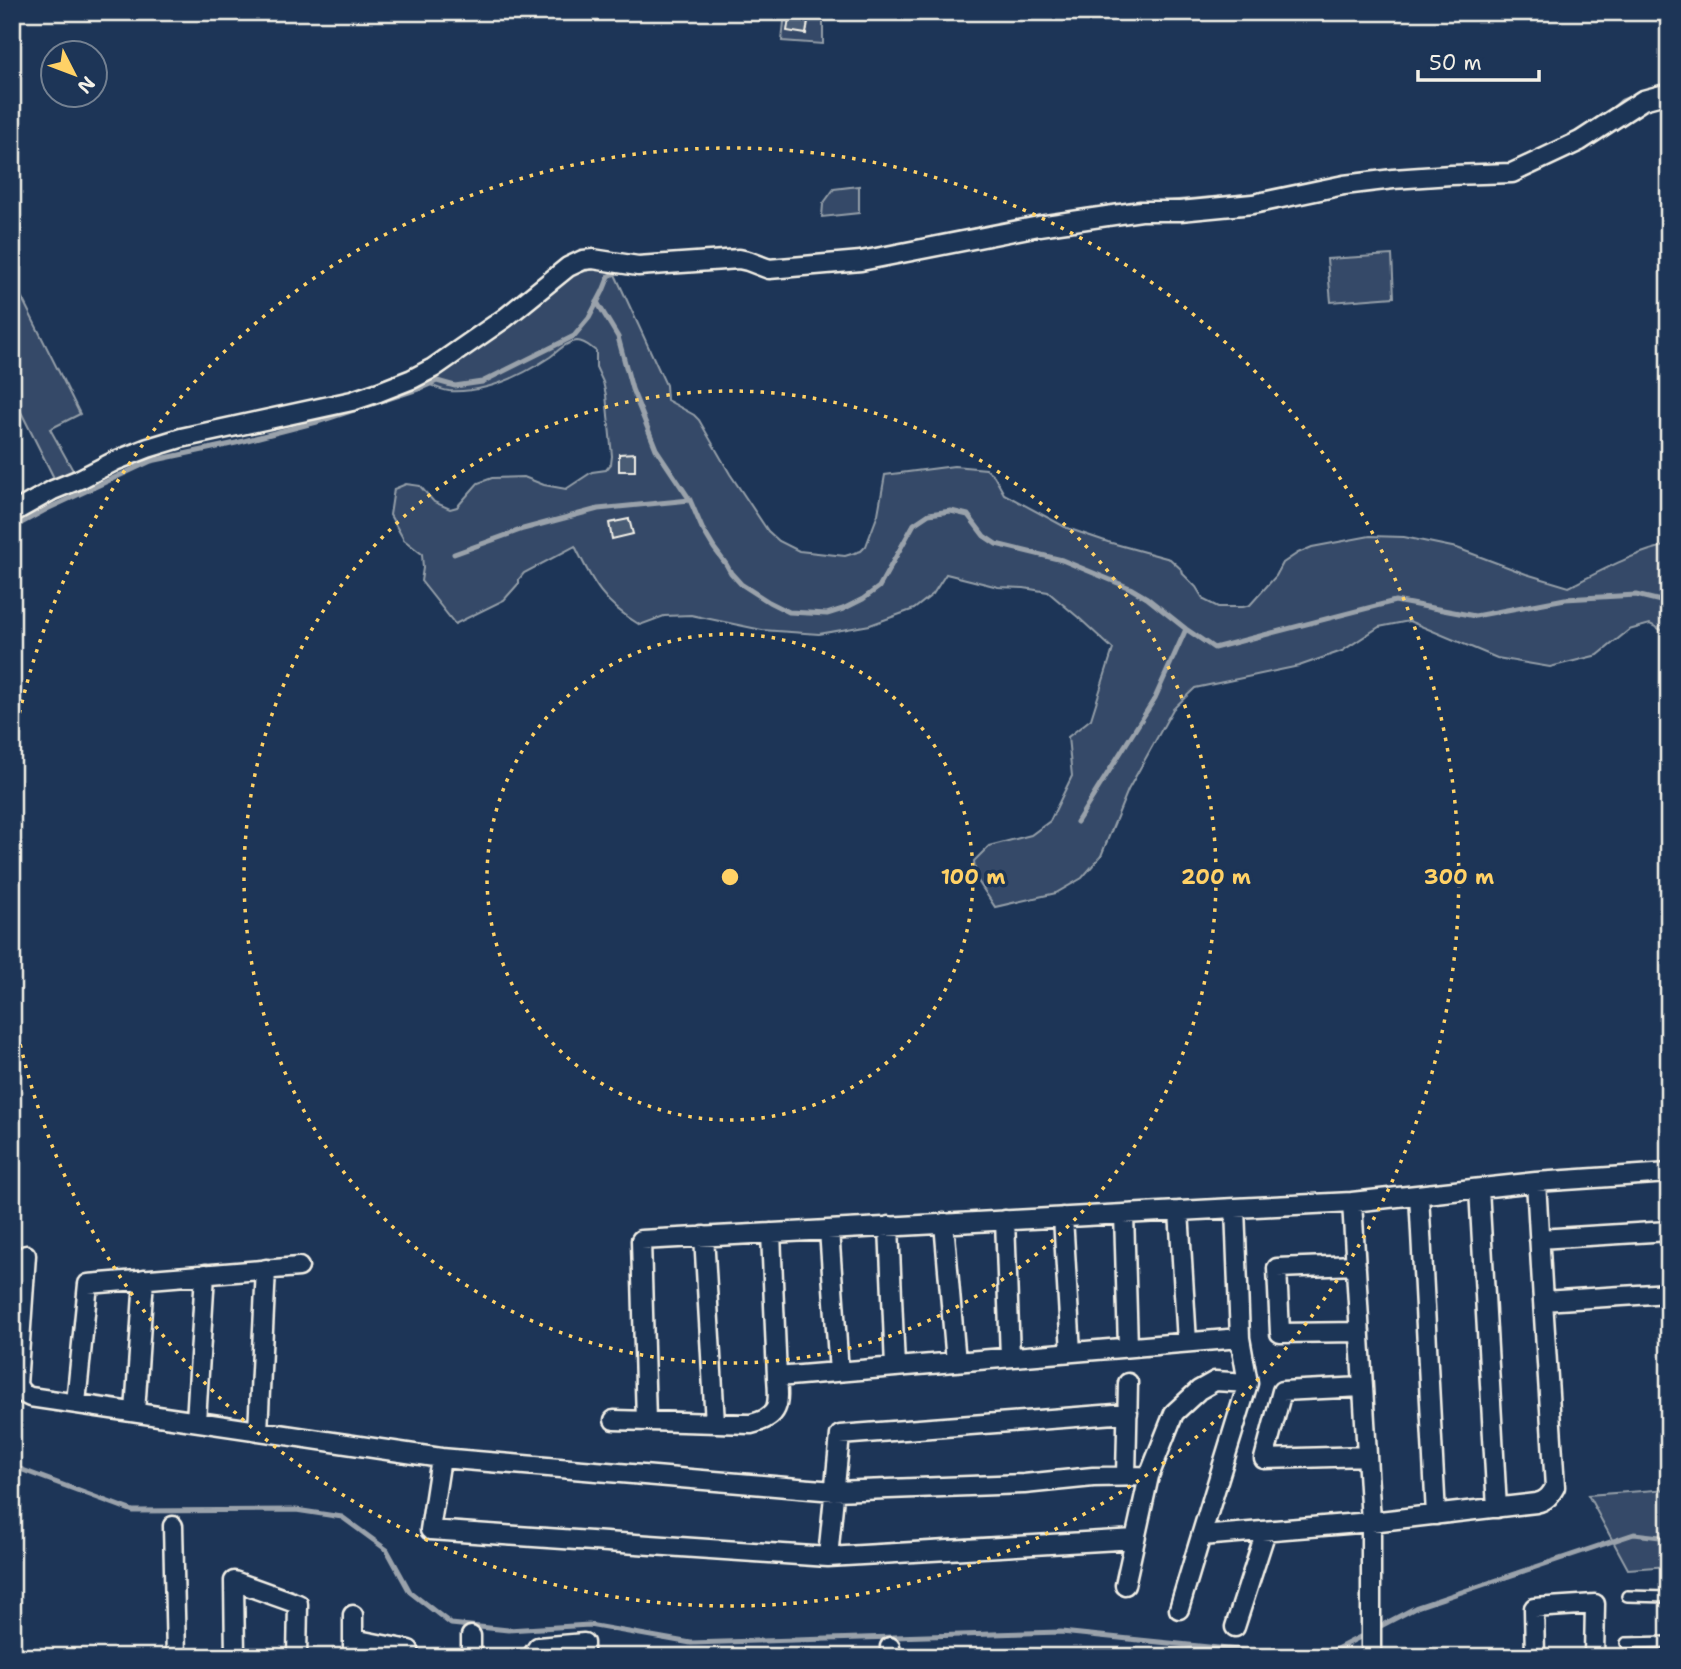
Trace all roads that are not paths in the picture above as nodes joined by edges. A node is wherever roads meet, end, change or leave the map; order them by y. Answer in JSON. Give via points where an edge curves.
{"nodes":[{"id":1,"x":1669,"y":93,"type":"edge"},
{"id":2,"x":12,"y":513,"type":"edge"},
{"id":3,"x":1669,"y":1173,"type":"edge"},
{"id":4,"x":1536,"y":1182,"type":"junction"},
{"id":5,"x":1479,"y":1189,"type":"junction"},
{"id":6,"x":1419,"y":1195,"type":"junction"},
{"id":7,"x":1352,"y":1202,"type":"junction"},
{"id":8,"x":1235,"y":1208,"type":"junction"},
{"id":9,"x":1179,"y":1211,"type":"junction"},
{"id":10,"x":1124,"y":1214,"type":"junction"},
{"id":11,"x":1063,"y":1217,"type":"junction"},
{"id":12,"x":1005,"y":1220,"type":"junction"},
{"id":13,"x":944,"y":1223,"type":"junction"},
{"id":14,"x":889,"y":1226,"type":"junction"},
{"id":15,"x":829,"y":1230,"type":"junction"},
{"id":16,"x":1669,"y":1231,"type":"edge"},
{"id":17,"x":771,"y":1233,"type":"junction"},
{"id":18,"x":704,"y":1236,"type":"junction"},
{"id":19,"x":1539,"y":1239,"type":"junction"},
{"id":20,"x":26,"y":1255,"type":"dead end"},
{"id":21,"x":1356,"y":1265,"type":"junction"},
{"id":22,"x":299,"y":1267,"type":"dead end"},
{"id":23,"x":265,"y":1269,"type":"junction"},
{"id":24,"x":205,"y":1274,"type":"junction"},
{"id":25,"x":144,"y":1279,"type":"junction"},
{"id":26,"x":18,"y":1290,"type":"edge"},
{"id":27,"x":1669,"y":1293,"type":"edge"},
{"id":28,"x":1543,"y":1301,"type":"junction"},
{"id":29,"x":1360,"y":1332,"type":"junction"},
{"id":30,"x":1240,"y":1338,"type":"junction"},
{"id":31,"x":1187,"y":1342,"type":"junction"},
{"id":32,"x":1128,"y":1348,"type":"junction"},
{"id":33,"x":1070,"y":1352,"type":"junction"},
{"id":34,"x":1010,"y":1357,"type":"junction"},
{"id":35,"x":956,"y":1362,"type":"junction"},
{"id":36,"x":895,"y":1367,"type":"junction"},
{"id":37,"x":839,"y":1372,"type":"junction"},
{"id":38,"x":777,"y":1377,"type":"junction"},
{"id":39,"x":1128,"y":1383,"type":"dead end"},
{"id":40,"x":1248,"y":1383,"type":"junction"},
{"id":41,"x":1363,"y":1387,"type":"junction"},
{"id":42,"x":76,"y":1403,"type":"junction"},
{"id":43,"x":135,"y":1412,"type":"junction"},
{"id":44,"x":1128,"y":1413,"type":"junction"},
{"id":45,"x":614,"y":1420,"type":"dead end"},
{"id":46,"x":196,"y":1421,"type":"junction"},
{"id":47,"x":646,"y":1421,"type":"junction"},
{"id":48,"x":715,"y":1423,"type":"junction"},
{"id":49,"x":258,"y":1431,"type":"junction"},
{"id":50,"x":1367,"y":1456,"type":"junction"},
{"id":51,"x":441,"y":1458,"type":"junction"},
{"id":52,"x":1126,"y":1476,"type":"junction"},
{"id":53,"x":1149,"y":1476,"type":"junction"},
{"id":54,"x":834,"y":1492,"type":"junction"},
{"id":55,"x":1497,"y":1508,"type":"junction"},
{"id":56,"x":1436,"y":1515,"type":"junction"},
{"id":57,"x":1371,"y":1522,"type":"junction"},
{"id":58,"x":173,"y":1526,"type":"dead end"},
{"id":59,"x":1266,"y":1531,"type":"junction"},
{"id":60,"x":1201,"y":1536,"type":"junction"},
{"id":61,"x":1135,"y":1539,"type":"junction"},
{"id":62,"x":828,"y":1558,"type":"junction"},
{"id":63,"x":1125,"y":1585,"type":"dead end"},
{"id":64,"x":1627,"y":1596,"type":"dead end"},
{"id":65,"x":1669,"y":1597,"type":"edge"},
{"id":66,"x":1179,"y":1609,"type":"dead end"},
{"id":67,"x":354,"y":1615,"type":"dead end"},
{"id":68,"x":1235,"y":1627,"type":"dead end"},
{"id":69,"x":471,"y":1636,"type":"dead end"},
{"id":70,"x":1669,"y":1642,"type":"edge"},
{"id":71,"x":1626,"y":1643,"type":"dead end"},
{"id":72,"x":353,"y":1648,"type":"edge"},
{"id":73,"x":1371,"y":1651,"type":"edge"},
{"id":74,"x":176,"y":1657,"type":"edge"},
{"id":75,"x":235,"y":1657,"type":"edge"},
{"id":76,"x":297,"y":1657,"type":"edge"},
{"id":77,"x":409,"y":1657,"type":"edge"},
{"id":78,"x":471,"y":1657,"type":"edge"},
{"id":79,"x":531,"y":1657,"type":"edge"},
{"id":80,"x":584,"y":1657,"type":"edge"},
{"id":81,"x":1535,"y":1657,"type":"edge"},
{"id":82,"x":1594,"y":1657,"type":"edge"}],
"edges":[{"from":1,"to":2,"type":"street","via":[[1643,100],[1580,141],[1512,173],[1344,185],[1253,204],[1142,211],[837,264],[769,269],[739,260],[638,266],[583,260],[412,379],[352,401],[148,448]]},
{"from":3,"to":4,"type":"street"},
{"from":4,"to":5,"type":"street"},
{"from":4,"to":19,"type":"street"},
{"from":5,"to":6,"type":"street"},
{"from":5,"to":55,"type":"street"},
{"from":6,"to":7,"type":"street"},
{"from":6,"to":56,"type":"street"},
{"from":7,"to":8,"type":"street"},
{"from":7,"to":21,"type":"street"},
{"from":8,"to":9,"type":"street"},
{"from":8,"to":30,"type":"street"},
{"from":9,"to":10,"type":"street"},
{"from":9,"to":31,"type":"street"},
{"from":10,"to":11,"type":"street"},
{"from":10,"to":32,"type":"street"},
{"from":11,"to":12,"type":"street"},
{"from":11,"to":33,"type":"street"},
{"from":12,"to":13,"type":"street"},
{"from":12,"to":34,"type":"street"},
{"from":13,"to":14,"type":"street"},
{"from":13,"to":35,"type":"street"},
{"from":14,"to":15,"type":"street"},
{"from":14,"to":36,"type":"street"},
{"from":15,"to":17,"type":"street"},
{"from":15,"to":37,"type":"street"},
{"from":16,"to":19,"type":"street"},
{"from":17,"to":18,"type":"street"},
{"from":17,"to":38,"type":"street"},
{"from":18,"to":47,"type":"street","via":[[641,1240]]},
{"from":18,"to":48,"type":"street"},
{"from":19,"to":28,"type":"street"},
{"from":20,"to":26,"type":"street"},
{"from":21,"to":29,"type":"street"},
{"from":21,"to":29,"type":"street","via":[[1277,1268],[1280,1333]]},
{"from":22,"to":23,"type":"street"},
{"from":23,"to":24,"type":"street"},
{"from":23,"to":49,"type":"street"},
{"from":24,"to":25,"type":"street"},
{"from":24,"to":46,"type":"street"},
{"from":25,"to":42,"type":"street","via":[[88,1284]]},
{"from":25,"to":43,"type":"street"},
{"from":26,"to":42,"type":"street","via":[[16,1385],[30,1397]]},
{"from":27,"to":28,"type":"street"},
{"from":28,"to":55,"type":"street","via":[[1555,1487],[1543,1502]]},
{"from":29,"to":41,"type":"street"},
{"from":30,"to":31,"type":"street"},
{"from":30,"to":40,"type":"street"},
{"from":31,"to":32,"type":"street"},
{"from":32,"to":33,"type":"street"},
{"from":33,"to":34,"type":"street"},
{"from":34,"to":35,"type":"street"},
{"from":35,"to":36,"type":"street"},
{"from":36,"to":37,"type":"street"},
{"from":37,"to":38,"type":"street"},
{"from":38,"to":48,"type":"street","via":[[779,1403],[764,1421]]},
{"from":39,"to":44,"type":"street"},
{"from":40,"to":53,"type":"street","via":[[1215,1381],[1174,1413]]},
{"from":40,"to":60,"type":"street"},
{"from":41,"to":50,"type":"street"},
{"from":41,"to":50,"type":"street","via":[[1282,1391],[1264,1459]]},
{"from":42,"to":43,"type":"street"},
{"from":43,"to":46,"type":"street"},
{"from":44,"to":52,"type":"street"},
{"from":44,"to":54,"type":"street","via":[[841,1435]]},
{"from":45,"to":47,"type":"street"},
{"from":46,"to":49,"type":"street"},
{"from":47,"to":48,"type":"street"},
{"from":49,"to":51,"type":"street"},
{"from":50,"to":57,"type":"street"},
{"from":51,"to":54,"type":"street"},
{"from":51,"to":62,"type":"street","via":[[430,1530]]},
{"from":52,"to":53,"type":"street"},
{"from":52,"to":54,"type":"street"},
{"from":53,"to":61,"type":"street"},
{"from":54,"to":62,"type":"street"},
{"from":55,"to":56,"type":"street"},
{"from":56,"to":57,"type":"street"},
{"from":57,"to":59,"type":"street"},
{"from":57,"to":73,"type":"street"},
{"from":58,"to":74,"type":"street"},
{"from":59,"to":60,"type":"street"},
{"from":59,"to":68,"type":"street"},
{"from":60,"to":66,"type":"street"},
{"from":61,"to":62,"type":"street"},
{"from":61,"to":63,"type":"street"},
{"from":64,"to":65,"type":"lane"},
{"from":67,"to":72,"type":"street"},
{"from":69,"to":78,"type":"street"},
{"from":70,"to":71,"type":"lane"},
{"from":72,"to":77,"type":"street","via":[[409,1650]]},
{"from":75,"to":76,"type":"street","via":[[234,1581],[298,1604]]},
{"from":79,"to":80,"type":"street","via":[[538,1647],[584,1643]]},
{"from":81,"to":82,"type":"street","via":[[1534,1608],[1595,1604]]}]}
